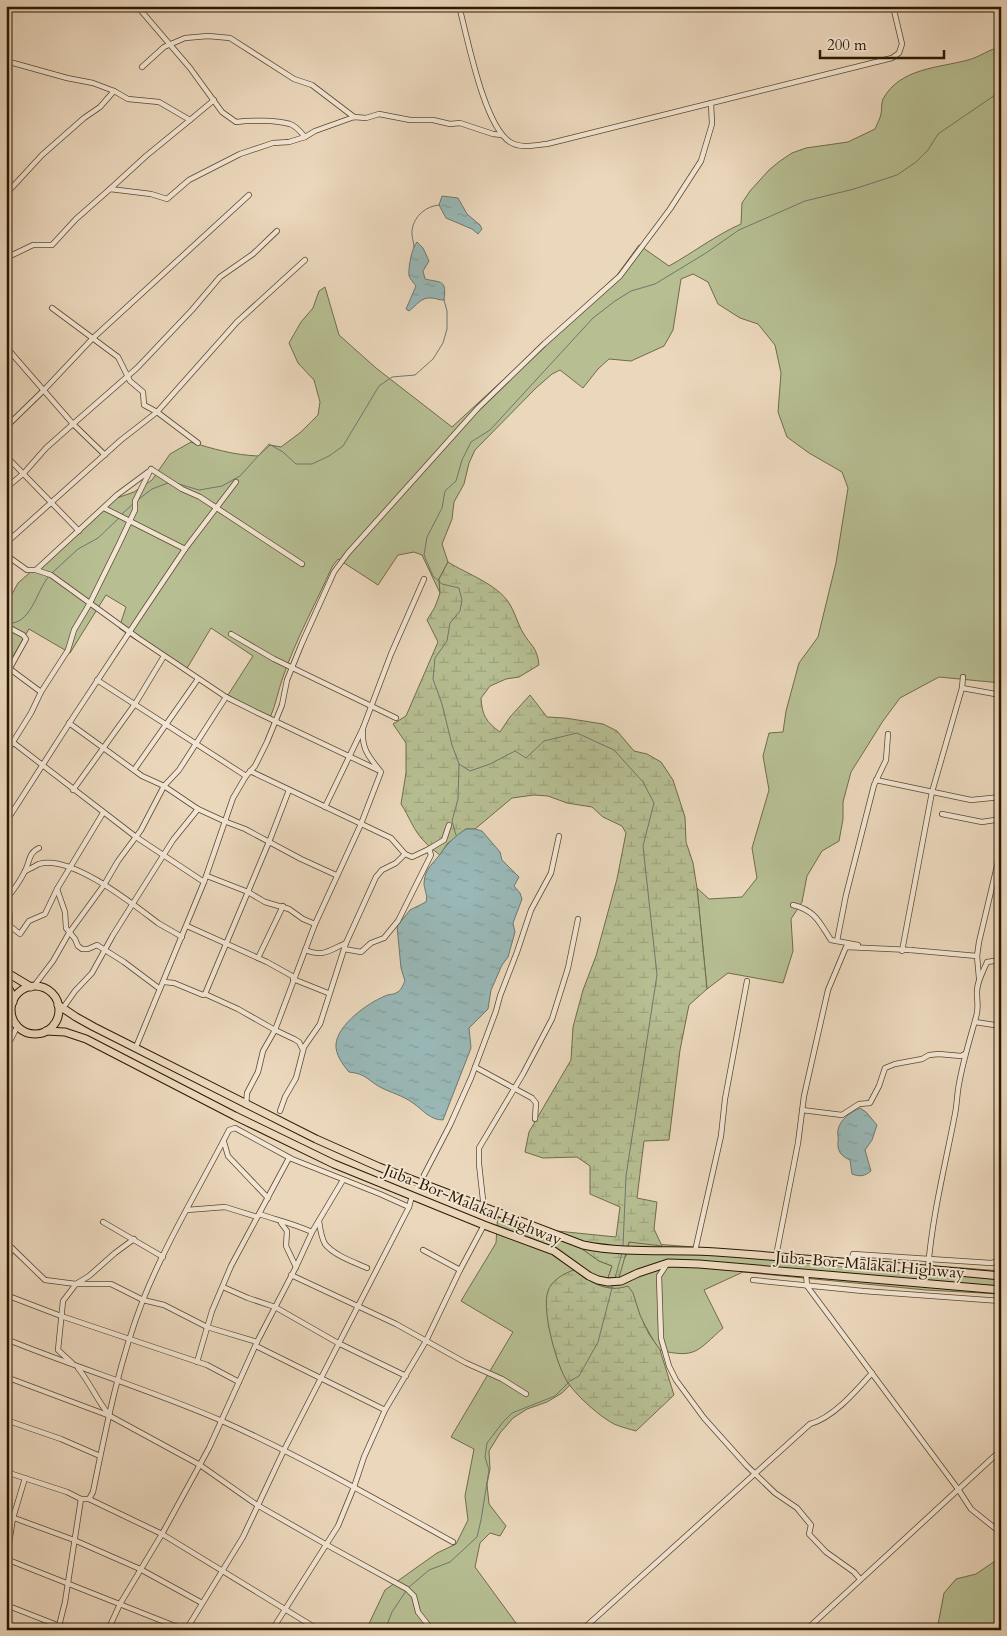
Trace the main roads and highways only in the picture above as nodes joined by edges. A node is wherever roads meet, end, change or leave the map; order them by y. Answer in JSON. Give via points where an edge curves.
{"nodes":[{"id":1,"x":6,"y":972,"type":"edge"},
{"id":2,"x":6,"y":984,"type":"edge"},
{"id":3,"x":33,"y":986,"type":"junction"},
{"id":4,"x":11,"y":1000,"type":"edge"},
{"id":5,"x":60,"y":1006,"type":"junction"},
{"id":6,"x":46,"y":1031,"type":"junction"},
{"id":7,"x":1001,"y":1276,"type":"edge"},
{"id":8,"x":1001,"y":1290,"type":"edge"}],
"edges":[{"from":1,"to":3,"type":"highway","name":"Juba-Bor-Malakal Highway"},
{"from":2,"to":4,"type":"highway"},
{"from":3,"to":4,"type":"highway"},
{"from":3,"to":5,"type":"highway","name":"Juba-Bor-Malakal Highway","via":[[49,991]]},
{"from":4,"to":6,"type":"highway","name":"Juba-Bor-Malakal Highway","via":[[11,1012],[18,1027],[34,1034]]},
{"from":5,"to":6,"type":"highway","via":[[57,1020]]},
{"from":5,"to":7,"type":"highway","name":"Juba-Bor-Malakal Highway","via":[[76,1018],[316,1140],[583,1245],[776,1256]]},
{"from":6,"to":8,"type":"highway","name":"Juba-Bor-Malakal Highway","via":[[65,1032],[86,1039],[282,1140],[412,1196],[554,1250],[589,1276],[608,1282],[621,1281],[668,1263]]}]}
